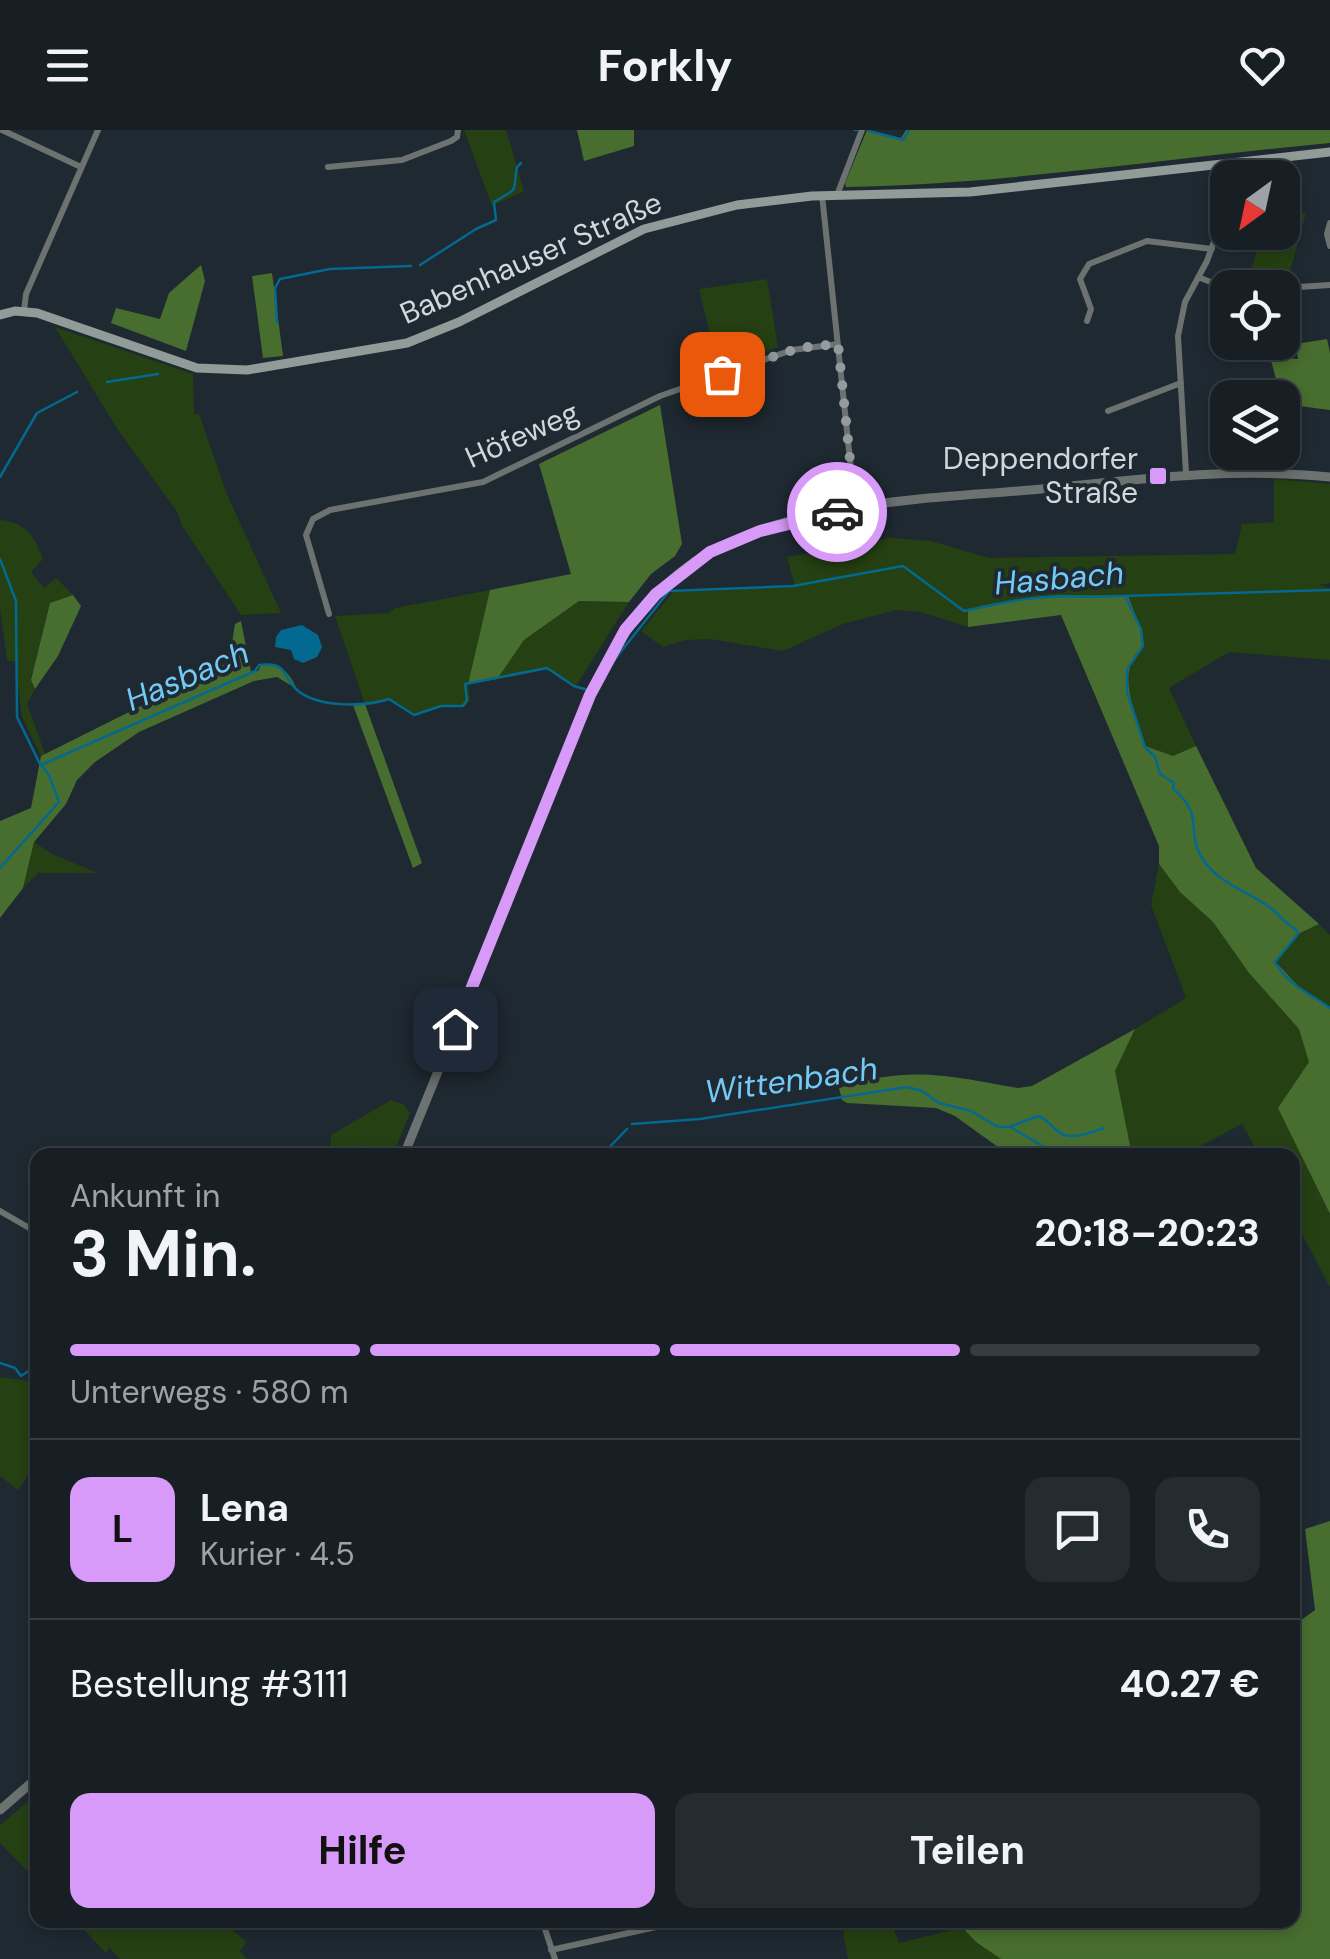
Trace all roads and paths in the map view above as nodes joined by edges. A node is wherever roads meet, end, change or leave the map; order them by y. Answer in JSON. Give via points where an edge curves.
{"nodes":[{"id":1,"x":2,"y":130,"type":"edge"},
{"id":2,"x":98,"y":130,"type":"edge"},
{"id":3,"x":458,"y":130,"type":"edge"},
{"id":4,"x":862,"y":130,"type":"edge"},
{"id":5,"x":1330,"y":152,"type":"edge"},
{"id":6,"x":1250,"y":160,"type":"edge"},
{"id":7,"x":1210,"y":164,"type":"edge"},
{"id":8,"x":82,"y":167,"type":"junction"},
{"id":9,"x":328,"y":167,"type":"dead end"},
{"id":10,"x":838,"y":195,"type":"junction"},
{"id":11,"x":822,"y":196,"type":"junction"},
{"id":12,"x":1330,"y":223,"type":"edge"},
{"id":13,"x":1330,"y":246,"type":"edge"},
{"id":14,"x":1210,"y":249,"type":"edge"},
{"id":15,"x":1212,"y":250,"type":"edge"},
{"id":16,"x":1198,"y":277,"type":"junction"},
{"id":17,"x":1210,"y":282,"type":"edge"},
{"id":18,"x":1330,"y":284,"type":"edge"},
{"id":19,"x":1300,"y":286,"type":"edge"},
{"id":20,"x":24,"y":311,"type":"junction"},
{"id":21,"x":0,"y":315,"type":"edge"},
{"id":22,"x":1087,"y":321,"type":"dead end"},
{"id":23,"x":838,"y":344,"type":"junction"},
{"id":24,"x":1181,"y":383,"type":"junction"},
{"id":25,"x":1108,"y":411,"type":"dead end"},
{"id":26,"x":1186,"y":473,"type":"junction"},
{"id":27,"x":1330,"y":477,"type":"edge"},
{"id":28,"x":855,"y":508,"type":"junction"},
{"id":29,"x":329,"y":614,"type":"dead end"},
{"id":30,"x":407,"y":1148,"type":"edge"},
{"id":31,"x":0,"y":1211,"type":"edge"},
{"id":32,"x":30,"y":1228,"type":"edge"},
{"id":33,"x":30,"y":1784,"type":"edge"},
{"id":34,"x":0,"y":1810,"type":"edge"},
{"id":35,"x":544,"y":1928,"type":"edge"},
{"id":36,"x":651,"y":1928,"type":"edge"},
{"id":37,"x":551,"y":1950,"type":"junction"},
{"id":38,"x":556,"y":1959,"type":"edge"}],
"edges":[{"from":1,"to":8,"type":"street"},
{"from":2,"to":8,"type":"street"},
{"from":3,"to":9,"type":"street","via":[[451,142],[402,160]]},
{"from":4,"to":10,"type":"street"},
{"from":5,"to":6,"type":"main road","name":"Babenhauser Straße"},
{"from":7,"to":10,"type":"main road","name":"Babenhauser Straße","via":[[970,192]]},
{"from":8,"to":20,"type":"street"},
{"from":10,"to":11,"type":"main road","name":"Babenhauser Straße"},
{"from":11,"to":20,"type":"main road","name":"Babenhauser Straße","via":[[738,205],[658,224],[417,339],[247,370],[197,368]]},
{"from":11,"to":23,"type":"street"},
{"from":12,"to":13,"type":"street"},
{"from":14,"to":22,"type":"street","via":[[1147,242],[1089,264],[1080,278],[1091,309]]},
{"from":15,"to":16,"type":"street"},
{"from":16,"to":17,"type":"street"},
{"from":16,"to":24,"type":"street","via":[[1179,324]]},
{"from":18,"to":19,"type":"street"},
{"from":20,"to":21,"type":"main road","name":"Babenhauser Straße"},
{"from":23,"to":28,"type":"street"},
{"from":23,"to":29,"type":"street","name":"Höfeweg","via":[[792,350],[660,396],[482,482],[330,510],[314,519],[306,535]]},
{"from":24,"to":25,"type":"street"},
{"from":24,"to":26,"type":"street"},
{"from":26,"to":27,"type":"street"},
{"from":26,"to":28,"type":"street"},
{"from":28,"to":30,"type":"street","via":[[760,531],[710,552],[639,612],[593,690]]},
{"from":31,"to":32,"type":"street"},
{"from":33,"to":34,"type":"street"},
{"from":35,"to":37,"type":"street"},
{"from":36,"to":37,"type":"street"},
{"from":37,"to":38,"type":"street"}]}
